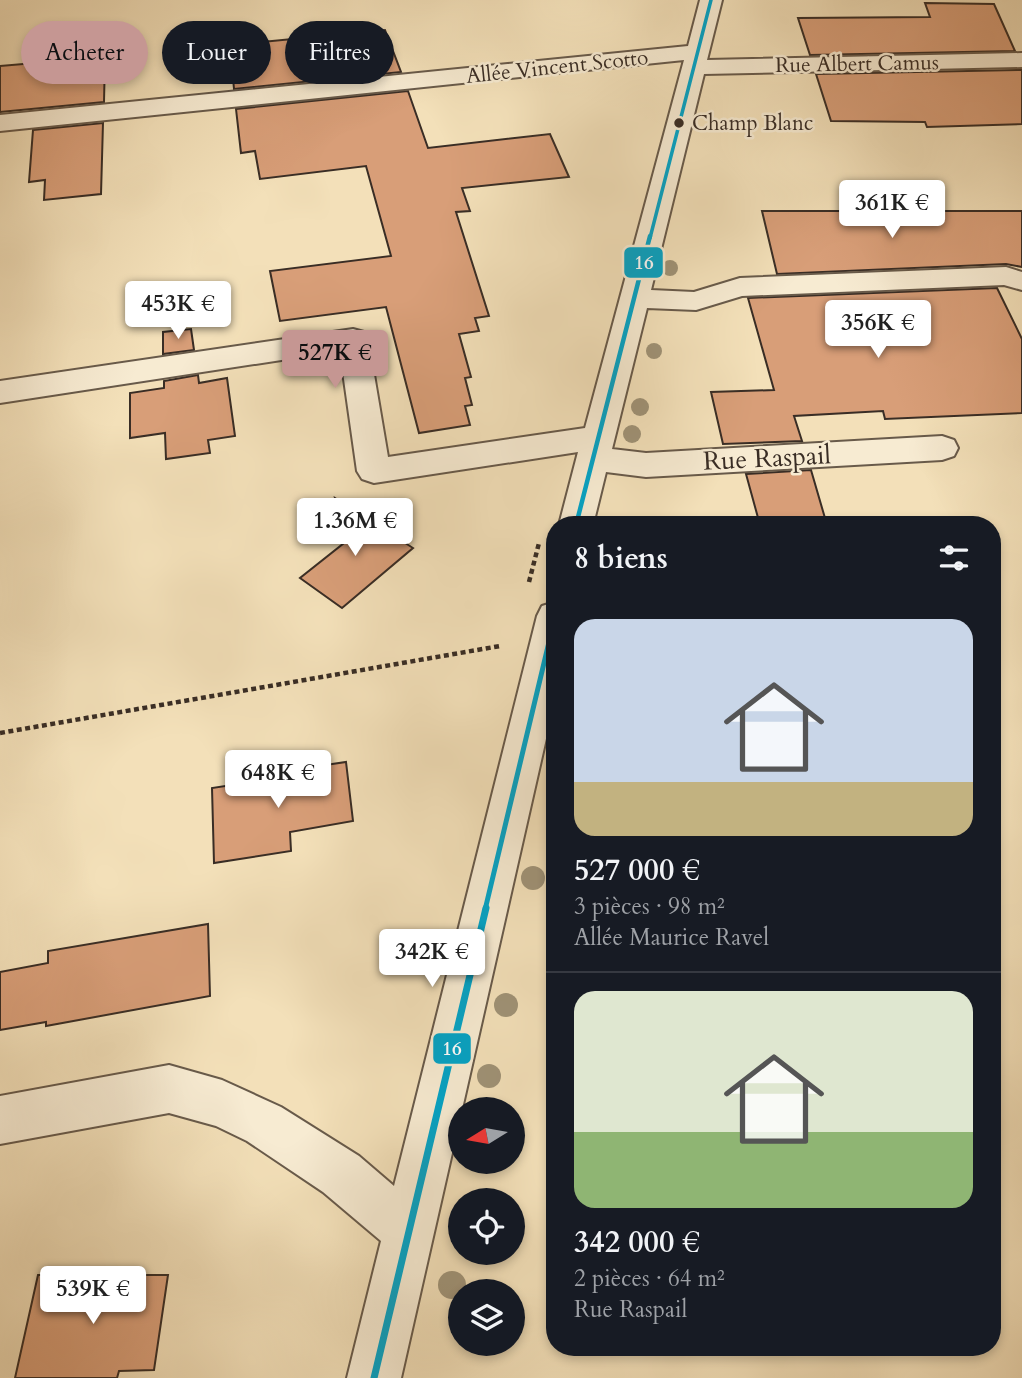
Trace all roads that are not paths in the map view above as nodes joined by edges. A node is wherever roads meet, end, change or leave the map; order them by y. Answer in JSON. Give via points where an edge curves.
{"nodes":[{"id":1,"x":711,"y":0,"type":"edge"},
{"id":2,"x":694,"y":60,"type":"junction"},
{"id":3,"x":1022,"y":60,"type":"edge"},
{"id":4,"x":0,"y":123,"type":"edge"},
{"id":5,"x":1022,"y":281,"type":"edge"},
{"id":6,"x":633,"y":298,"type":"junction"},
{"id":7,"x":0,"y":392,"type":"edge"},
{"id":8,"x":942,"y":448,"type":"dead end"},
{"id":9,"x":594,"y":449,"type":"junction"},
{"id":10,"x":578,"y":516,"type":"edge"},
{"id":11,"x":546,"y":652,"type":"edge"},
{"id":12,"x":0,"y":1120,"type":"edge"},
{"id":13,"x":409,"y":1232,"type":"junction"},
{"id":14,"x":374,"y":1378,"type":"edge"}],
"edges":[{"from":1,"to":2,"type":"street"},
{"from":2,"to":3,"type":"street","name":"Rue Albert Camus"},
{"from":2,"to":4,"type":"street","name":"Allée Vincent Scotto"},
{"from":2,"to":6,"type":"street"},
{"from":5,"to":6,"type":"street","via":[[1006,276],[740,287],[696,301]]},
{"from":6,"to":9,"type":"street"},
{"from":7,"to":9,"type":"street","name":"Rue Raspail","via":[[353,339],[374,471]]},
{"from":8,"to":9,"type":"street","name":"Rue Raspail","via":[[646,465]]},
{"from":9,"to":10,"type":"street"},
{"from":11,"to":13,"type":"street"},
{"from":12,"to":13,"type":"street","via":[[169,1089],[222,1104],[264,1124],[341,1174]]},
{"from":13,"to":14,"type":"street"}]}
